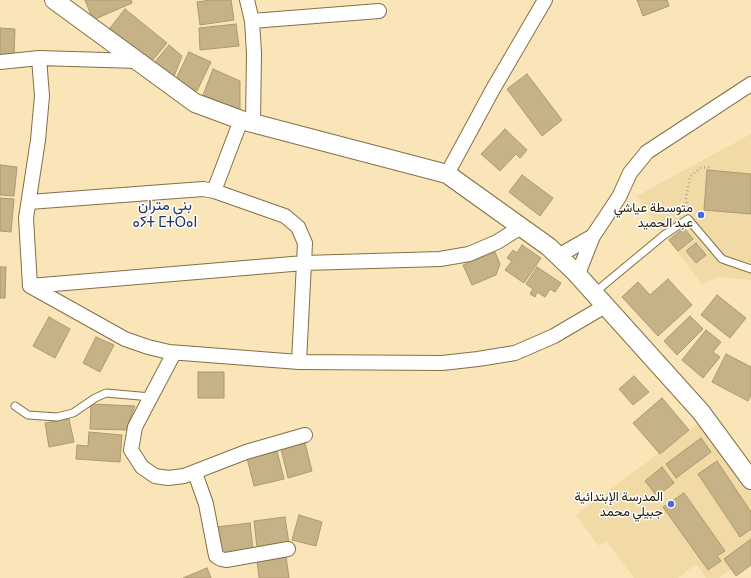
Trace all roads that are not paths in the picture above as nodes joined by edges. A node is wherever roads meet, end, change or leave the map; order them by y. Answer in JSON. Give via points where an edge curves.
{"nodes":[{"id":1,"x":54,"y":0,"type":"edge"},
{"id":2,"x":247,"y":0,"type":"edge"},
{"id":3,"x":544,"y":0,"type":"edge"},
{"id":4,"x":379,"y":11,"type":"dead end"},
{"id":5,"x":252,"y":21,"type":"junction"},
{"id":6,"x":39,"y":58,"type":"junction"},
{"id":7,"x":138,"y":61,"type":"junction"},
{"id":8,"x":0,"y":62,"type":"edge"},
{"id":9,"x":751,"y":84,"type":"edge"},
{"id":10,"x":247,"y":122,"type":"junction"},
{"id":11,"x":447,"y":174,"type":"junction"},
{"id":12,"x":214,"y":191,"type":"junction"},
{"id":13,"x":29,"y":202,"type":"junction"},
{"id":14,"x":521,"y":227,"type":"junction"},
{"id":15,"x":593,"y":236,"type":"junction"},
{"id":16,"x":558,"y":256,"type":"junction"},
{"id":17,"x":304,"y":263,"type":"junction"},
{"id":18,"x":751,"y":269,"type":"edge"},
{"id":19,"x":578,"y":274,"type":"junction"},
{"id":20,"x":30,"y":286,"type":"junction"},
{"id":21,"x":599,"y":299,"type":"junction"},
{"id":22,"x":174,"y":353,"type":"junction"},
{"id":23,"x":299,"y":362,"type":"junction"},
{"id":24,"x":151,"y":397,"type":"junction"},
{"id":25,"x":15,"y":406,"type":"dead end"},
{"id":26,"x":305,"y":436,"type":"dead end"},
{"id":27,"x":195,"y":473,"type":"junction"},
{"id":28,"x":751,"y":480,"type":"edge"},
{"id":29,"x":288,"y":549,"type":"dead end"}],
"edges":[{"from":1,"to":7,"type":"street"},
{"from":2,"to":5,"type":"street"},
{"from":3,"to":11,"type":"street"},
{"from":4,"to":5,"type":"street"},
{"from":5,"to":10,"type":"street","via":[[254,53]]},
{"from":6,"to":7,"type":"street"},
{"from":6,"to":8,"type":"street"},
{"from":6,"to":13,"type":"street","via":[[42,96]]},
{"from":7,"to":10,"type":"street","via":[[195,103]]},
{"from":9,"to":15,"type":"street","via":[[647,152],[630,173],[619,197]]},
{"from":10,"to":11,"type":"street"},
{"from":10,"to":12,"type":"street"},
{"from":11,"to":14,"type":"street"},
{"from":12,"to":13,"type":"street","via":[[188,189]]},
{"from":12,"to":17,"type":"street","via":[[285,216],[298,227],[305,243]]},
{"from":13,"to":20,"type":"street","via":[[26,218]]},
{"from":14,"to":16,"type":"street"},
{"from":14,"to":17,"type":"street","via":[[497,242],[469,254],[454,257]]},
{"from":15,"to":16,"type":"street"},
{"from":15,"to":19,"type":"street"},
{"from":16,"to":19,"type":"street"},
{"from":17,"to":20,"type":"street"},
{"from":17,"to":23,"type":"street"},
{"from":18,"to":21,"type":"lane","via":[[722,259],[688,219],[664,235]]},
{"from":19,"to":21,"type":"street"},
{"from":20,"to":22,"type":"street","via":[[125,339]]},
{"from":21,"to":23,"type":"street","via":[[554,336],[515,353],[442,363]]},
{"from":21,"to":28,"type":"street","via":[[701,412]]},
{"from":22,"to":23,"type":"street"},
{"from":22,"to":24,"type":"street"},
{"from":24,"to":25,"type":"lane","via":[[106,393],[72,413],[57,417],[28,416]]},
{"from":24,"to":27,"type":"street","via":[[134,427],[131,450],[142,468],[155,476],[168,478]]},
{"from":26,"to":27,"type":"street","via":[[246,452]]},
{"from":27,"to":29,"type":"street","via":[[206,504],[216,556],[226,560]]}]}
